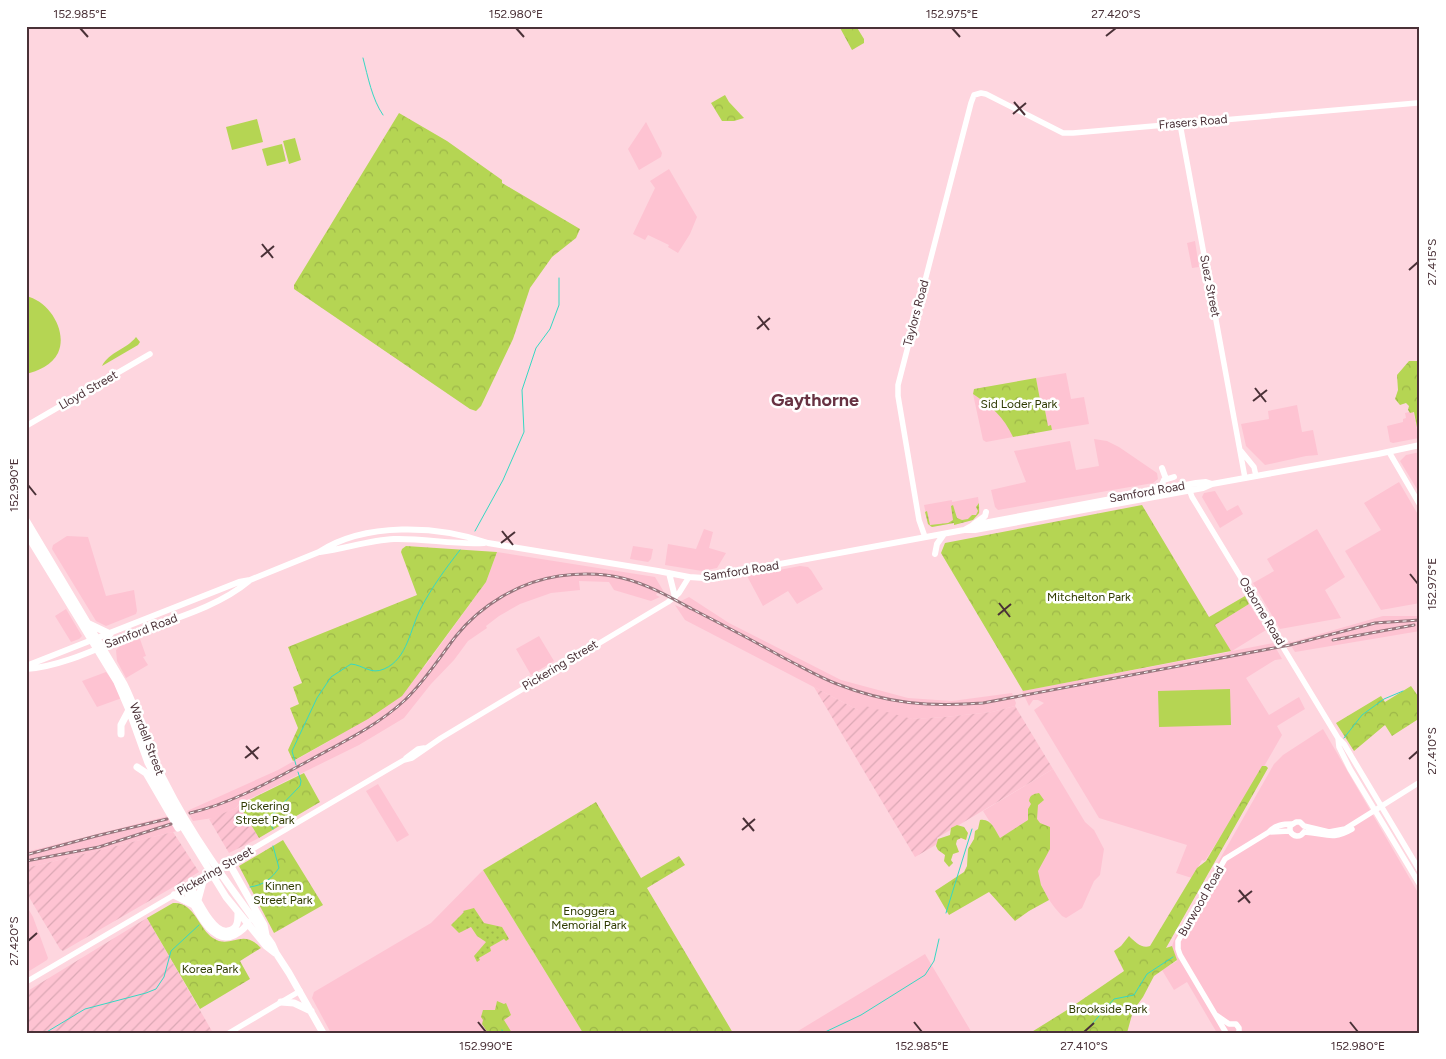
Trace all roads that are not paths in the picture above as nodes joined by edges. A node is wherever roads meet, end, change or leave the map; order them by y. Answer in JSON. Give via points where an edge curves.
{"nodes":[{"id":1,"x":977,"y":93,"type":"joint"},
{"id":2,"x":1419,"y":102,"type":"edge"},
{"id":3,"x":1180,"y":124,"type":"junction"},
{"id":4,"x":150,"y":354,"type":"dead end"},
{"id":5,"x":26,"y":426,"type":"edge"},
{"id":6,"x":1420,"y":445,"type":"edge"},
{"id":7,"x":1240,"y":449,"type":"junction"},
{"id":8,"x":1389,"y":452,"type":"junction"},
{"id":9,"x":1162,"y":468,"type":"dead end"},
{"id":10,"x":1256,"y":476,"type":"junction"},
{"id":11,"x":1174,"y":477,"type":"dead end"},
{"id":12,"x":1245,"y":478,"type":"junction"},
{"id":13,"x":1166,"y":479,"type":"junction"},
{"id":14,"x":1188,"y":487,"type":"junction"},
{"id":15,"x":1160,"y":489,"type":"junction"},
{"id":16,"x":1420,"y":505,"type":"edge"},
{"id":17,"x":986,"y":512,"type":"dead end"},
{"id":18,"x":26,"y":520,"type":"edge"},
{"id":19,"x":973,"y":525,"type":"junction"},
{"id":20,"x":964,"y":530,"type":"junction"},
{"id":21,"x":26,"y":533,"type":"edge"},
{"id":22,"x":944,"y":534,"type":"junction"},
{"id":23,"x":925,"y":538,"type":"junction"},
{"id":24,"x":488,"y":543,"type":"junction"},
{"id":25,"x":319,"y":552,"type":"junction"},
{"id":26,"x":935,"y":554,"type":"dead end"},
{"id":27,"x":669,"y":573,"type":"junction"},
{"id":28,"x":689,"y":578,"type":"junction"},
{"id":29,"x":250,"y":580,"type":"junction"},
{"id":30,"x":675,"y":597,"type":"junction"},
{"id":31,"x":89,"y":624,"type":"junction"},
{"id":32,"x":110,"y":634,"type":"junction"},
{"id":33,"x":95,"y":639,"type":"junction"},
{"id":34,"x":99,"y":647,"type":"junction"},
{"id":35,"x":26,"y":667,"type":"edge"},
{"id":36,"x":129,"y":710,"type":"junction"},
{"id":37,"x":121,"y":734,"type":"dead end"},
{"id":38,"x":1338,"y":738,"type":"junction"},
{"id":39,"x":137,"y":767,"type":"dead end"},
{"id":40,"x":1420,"y":782,"type":"edge"},
{"id":41,"x":167,"y":800,"type":"junction"},
{"id":42,"x":1381,"y":807,"type":"junction"},
{"id":43,"x":1376,"y":812,"type":"junction"},
{"id":44,"x":1292,"y":824,"type":"junction"},
{"id":45,"x":1304,"y":829,"type":"junction"},
{"id":46,"x":1290,"y":831,"type":"junction"},
{"id":47,"x":1269,"y":832,"type":"junction"},
{"id":48,"x":229,"y":863,"type":"junction"},
{"id":49,"x":1420,"y":871,"type":"edge"},
{"id":50,"x":204,"y":878,"type":"junction"},
{"id":51,"x":1420,"y":885,"type":"edge"},
{"id":52,"x":187,"y":888,"type":"junction"},
{"id":53,"x":174,"y":895,"type":"junction"},
{"id":54,"x":196,"y":903,"type":"junction"},
{"id":55,"x":238,"y":913,"type":"junction"},
{"id":56,"x":249,"y":913,"type":"junction"},
{"id":57,"x":248,"y":924,"type":"junction"},
{"id":58,"x":239,"y":932,"type":"junction"},
{"id":59,"x":256,"y":934,"type":"junction"},
{"id":60,"x":266,"y":935,"type":"junction"},
{"id":61,"x":276,"y":953,"type":"junction"},
{"id":62,"x":26,"y":982,"type":"edge"},
{"id":63,"x":300,"y":991,"type":"junction"},
{"id":64,"x":281,"y":1002,"type":"junction"},
{"id":65,"x":311,"y":1011,"type":"junction"},
{"id":66,"x":1216,"y":1015,"type":"junction"},
{"id":67,"x":1229,"y":1024,"type":"junction"},
{"id":68,"x":1225,"y":1032,"type":"edge"},
{"id":69,"x":229,"y":1033,"type":"edge"},
{"id":70,"x":323,"y":1033,"type":"edge"},
{"id":71,"x":1239,"y":1033,"type":"edge"}],
"edges":[{"from":1,"to":3,"type":"street","name":"Frasers Road","via":[[986,94],[1064,133]]},
{"from":1,"to":23,"type":"street","name":"Taylors Road","via":[[971,103],[898,385]]},
{"from":2,"to":3,"type":"street","name":"Frasers Road"},
{"from":3,"to":7,"type":"street","name":"Suez Street"},
{"from":4,"to":5,"type":"street","name":"Lloyd Street"},
{"from":6,"to":8,"type":"main road","name":"Samford Road"},
{"from":7,"to":10,"type":"street","name":"Suez Street","via":[[1254,467]]},
{"from":7,"to":12,"type":"street","name":"Suez Street"},
{"from":8,"to":10,"type":"main road","name":"Samford Road"},
{"from":8,"to":16,"type":"street"},
{"from":9,"to":13,"type":"main road"},
{"from":10,"to":12,"type":"main road","name":"Samford Road"},
{"from":11,"to":13,"type":"main road"},
{"from":12,"to":14,"type":"main road","name":"Samford Road"},
{"from":13,"to":15,"type":"main road"},
{"from":14,"to":15,"type":"main road","name":"Samford Road"},
{"from":14,"to":20,"type":"main road","name":"Samford Road"},
{"from":14,"to":38,"type":"street","name":"Osborne Road"},
{"from":15,"to":19,"type":"main road","name":"Samford Road"},
{"from":17,"to":19,"type":"main road"},
{"from":18,"to":31,"type":"highway","name":"Wardell Street"},
{"from":19,"to":20,"type":"main road","name":"Samford Road"},
{"from":20,"to":22,"type":"main road","name":"Samford Road"},
{"from":21,"to":33,"type":"highway","name":"Wardell Street"},
{"from":22,"to":23,"type":"main road","name":"Samford Road"},
{"from":22,"to":26,"type":"main road"},
{"from":23,"to":28,"type":"main road","name":"Samford Road","via":[[715,577]]},
{"from":24,"to":25,"type":"main road","name":"Samford Road","via":[[390,539]]},
{"from":24,"to":25,"type":"main road","name":"Samford Road","via":[[426,531],[390,529],[355,536]]},
{"from":24,"to":27,"type":"main road","name":"Samford Road"},
{"from":25,"to":29,"type":"main road","name":"Samford Road"},
{"from":27,"to":28,"type":"main road","name":"Samford Road"},
{"from":27,"to":30,"type":"main road"},
{"from":28,"to":30,"type":"street","name":"Pickering Street"},
{"from":29,"to":32,"type":"main road","name":"Samford Road"},
{"from":29,"to":34,"type":"main road","name":"Samford Road","via":[[203,607]]},
{"from":30,"to":48,"type":"street","name":"Pickering Street"},
{"from":31,"to":32,"type":"highway"},
{"from":31,"to":33,"type":"highway","name":"Wardell Street"},
{"from":32,"to":33,"type":"main road","name":"Samford Road"},
{"from":33,"to":34,"type":"highway","name":"Wardell Street"},
{"from":33,"to":35,"type":"main road","name":"Samford Road"},
{"from":34,"to":35,"type":"main road","name":"Samford Road","via":[[67,660]]},
{"from":34,"to":36,"type":"highway","name":"Wardell Street"},
{"from":34,"to":41,"type":"highway","name":"Wardell Street","via":[[128,690]]},
{"from":36,"to":37,"type":"highway","via":[[121,725]]},
{"from":36,"to":41,"type":"highway","name":"Wardell Street","via":[[148,763]]},
{"from":38,"to":42,"type":"street","name":"Osborne Road"},
{"from":38,"to":43,"type":"street","name":"Osborne Road","via":[[1347,762]]},
{"from":39,"to":41,"type":"highway","via":[[146,773]]},
{"from":40,"to":42,"type":"street"},
{"from":41,"to":55,"type":"highway","name":"Wardell Street","via":[[183,835],[189,838]]},
{"from":41,"to":56,"type":"highway","name":"Wardell Street"},
{"from":42,"to":43,"type":"street"},
{"from":42,"to":49,"type":"street","name":"Osborne Road"},
{"from":43,"to":45,"type":"street","via":[[1334,832]]},
{"from":43,"to":51,"type":"street","name":"Osborne Road"},
{"from":44,"to":45,"type":"street","via":[[1298,822]]},
{"from":44,"to":46,"type":"street"},
{"from":44,"to":47,"type":"street","name":"Burwood Road","via":[[1277,826]]},
{"from":45,"to":46,"type":"street","via":[[1297,836]]},
{"from":46,"to":47,"type":"street","name":"Burwood Road"},
{"from":47,"to":66,"type":"street","name":"Burwood Road","via":[[1225,859],[1178,943],[1180,955]]},
{"from":48,"to":50,"type":"street","name":"Pickering Street"},
{"from":48,"to":60,"type":"highway","via":[[264,925]]},
{"from":50,"to":52,"type":"street","name":"Pickering Street"},
{"from":50,"to":54,"type":"highway"},
{"from":52,"to":53,"type":"street","name":"Pickering Street"},
{"from":52,"to":54,"type":"highway"},
{"from":53,"to":54,"type":"highway"},
{"from":53,"to":62,"type":"street","name":"Pickering Street"},
{"from":54,"to":55,"type":"highway","via":[[220,931],[234,928],[238,923]]},
{"from":54,"to":58,"type":"highway","via":[[215,935],[227,937]]},
{"from":55,"to":57,"type":"highway","name":"Wardell Street"},
{"from":56,"to":57,"type":"highway"},
{"from":56,"to":60,"type":"highway","name":"Wardell Street"},
{"from":57,"to":58,"type":"highway"},
{"from":57,"to":59,"type":"highway","name":"Wardell Street"},
{"from":58,"to":59,"type":"highway"},
{"from":59,"to":61,"type":"highway","name":"Wardell Street"},
{"from":60,"to":61,"type":"highway","name":"Wardell Street"},
{"from":61,"to":63,"type":"highway","name":"Wardell Street"},
{"from":63,"to":64,"type":"street"},
{"from":63,"to":65,"type":"highway","name":"Wardell Street"},
{"from":64,"to":65,"type":"highway","via":[[294,1003]]},
{"from":64,"to":69,"type":"street"},
{"from":65,"to":70,"type":"highway","name":"Wardell Street"},
{"from":66,"to":67,"type":"street"},
{"from":66,"to":68,"type":"street","name":"Burwood Road"},
{"from":67,"to":68,"type":"street"},
{"from":67,"to":71,"type":"street","via":[[1237,1026]]}]}
